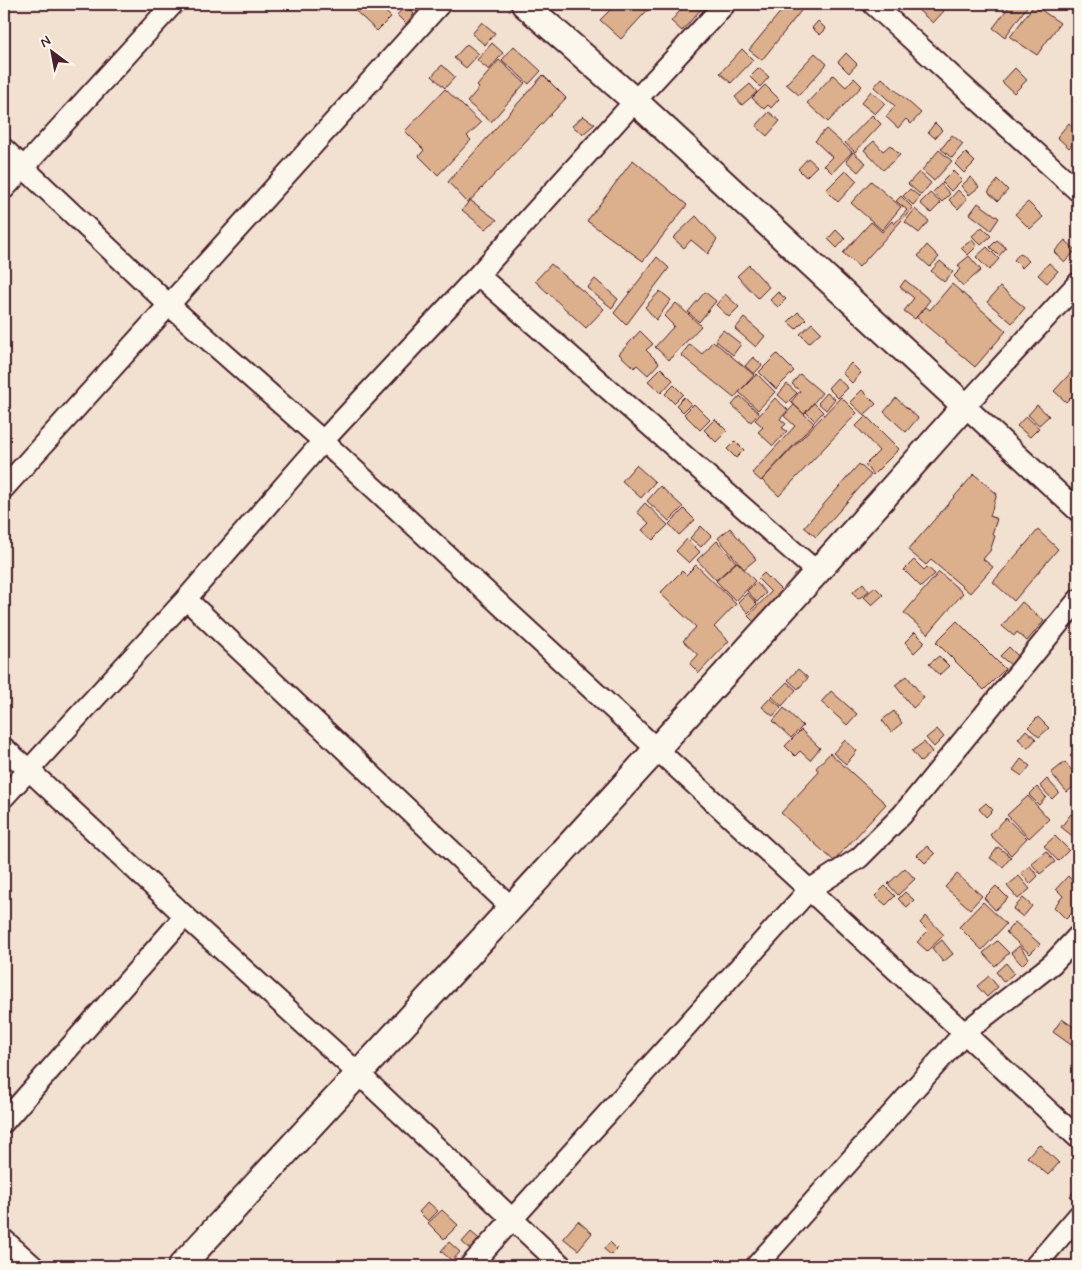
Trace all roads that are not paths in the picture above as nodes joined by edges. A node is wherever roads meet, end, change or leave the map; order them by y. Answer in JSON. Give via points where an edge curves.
{"nodes":[{"id":1,"x":173,"y":4,"type":"edge"},
{"id":2,"x":440,"y":4,"type":"edge"},
{"id":3,"x":524,"y":4,"type":"edge"},
{"id":4,"x":725,"y":4,"type":"edge"},
{"id":5,"x":873,"y":4,"type":"edge"},
{"id":6,"x":634,"y":101,"type":"junction"},
{"id":7,"x":4,"y":149,"type":"edge"},
{"id":8,"x":23,"y":167,"type":"junction"},
{"id":9,"x":4,"y":189,"type":"edge"},
{"id":10,"x":1078,"y":191,"type":"edge"},
{"id":11,"x":478,"y":275,"type":"junction"},
{"id":12,"x":1078,"y":283,"type":"edge"},
{"id":13,"x":168,"y":305,"type":"junction"},
{"id":14,"x":966,"y":406,"type":"junction"},
{"id":15,"x":323,"y":441,"type":"junction"},
{"id":16,"x":4,"y":488,"type":"edge"},
{"id":17,"x":1078,"y":511,"type":"edge"},
{"id":18,"x":818,"y":573,"type":"junction"},
{"id":19,"x":186,"y":599,"type":"junction"},
{"id":20,"x":1078,"y":600,"type":"edge"},
{"id":21,"x":4,"y":748,"type":"edge"},
{"id":22,"x":658,"y":749,"type":"junction"},
{"id":23,"x":29,"y":770,"type":"junction"},
{"id":24,"x":4,"y":797,"type":"edge"},
{"id":25,"x":809,"y":890,"type":"junction"},
{"id":26,"x":512,"y":908,"type":"junction"},
{"id":27,"x":185,"y":916,"type":"junction"},
{"id":28,"x":1078,"y":936,"type":"edge"},
{"id":29,"x":964,"y":1033,"type":"junction"},
{"id":30,"x":358,"y":1074,"type":"junction"},
{"id":31,"x":4,"y":1122,"type":"edge"},
{"id":32,"x":1078,"y":1138,"type":"edge"},
{"id":33,"x":1078,"y":1216,"type":"edge"},
{"id":34,"x":512,"y":1219,"type":"junction"},
{"id":35,"x":4,"y":1240,"type":"edge"},
{"id":36,"x":33,"y":1266,"type":"edge"},
{"id":37,"x":181,"y":1266,"type":"edge"},
{"id":38,"x":470,"y":1266,"type":"edge"},
{"id":39,"x":562,"y":1266,"type":"edge"},
{"id":40,"x":756,"y":1266,"type":"edge"},
{"id":41,"x":1035,"y":1266,"type":"edge"}],
"edges":[{"from":1,"to":8,"type":"street"},
{"from":2,"to":13,"type":"street"},
{"from":3,"to":6,"type":"street"},
{"from":4,"to":6,"type":"street"},
{"from":5,"to":10,"type":"street"},
{"from":6,"to":11,"type":"street"},
{"from":6,"to":14,"type":"street"},
{"from":7,"to":8,"type":"street"},
{"from":8,"to":9,"type":"street"},
{"from":8,"to":13,"type":"street"},
{"from":11,"to":15,"type":"street"},
{"from":11,"to":18,"type":"street"},
{"from":12,"to":14,"type":"street"},
{"from":13,"to":15,"type":"street"},
{"from":13,"to":16,"type":"street"},
{"from":14,"to":17,"type":"street"},
{"from":14,"to":18,"type":"street"},
{"from":15,"to":19,"type":"street"},
{"from":15,"to":22,"type":"street"},
{"from":18,"to":22,"type":"street"},
{"from":19,"to":23,"type":"street"},
{"from":19,"to":26,"type":"street"},
{"from":20,"to":25,"type":"street","via":[[902,815],[859,858]]},
{"from":21,"to":23,"type":"street"},
{"from":22,"to":25,"type":"street"},
{"from":22,"to":26,"type":"street"},
{"from":23,"to":24,"type":"street"},
{"from":23,"to":27,"type":"street"},
{"from":25,"to":29,"type":"street"},
{"from":25,"to":34,"type":"street"},
{"from":26,"to":30,"type":"street"},
{"from":27,"to":30,"type":"street"},
{"from":27,"to":31,"type":"street"},
{"from":28,"to":29,"type":"street","via":[[1052,964]]},
{"from":29,"to":32,"type":"street"},
{"from":29,"to":40,"type":"street"},
{"from":30,"to":34,"type":"street"},
{"from":30,"to":37,"type":"street"},
{"from":33,"to":41,"type":"street"},
{"from":34,"to":38,"type":"street"},
{"from":34,"to":39,"type":"street"},
{"from":35,"to":36,"type":"street"}]}
